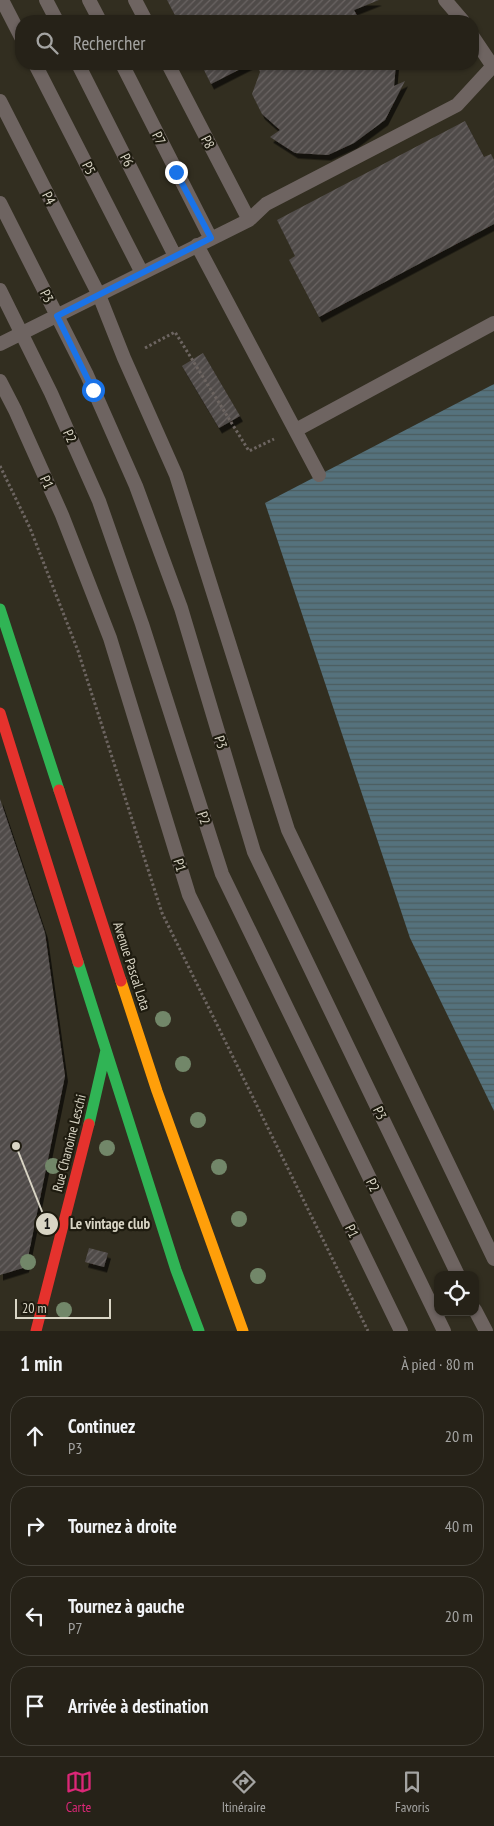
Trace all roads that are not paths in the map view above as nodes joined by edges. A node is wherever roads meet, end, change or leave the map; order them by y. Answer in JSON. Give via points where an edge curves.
{"nodes":[{"id":1,"x":2,"y":0,"type":"edge"},
{"id":2,"x":46,"y":0,"type":"edge"},
{"id":3,"x":89,"y":0,"type":"edge"},
{"id":4,"x":135,"y":0,"type":"edge"},
{"id":5,"x":445,"y":0,"type":"edge"},
{"id":6,"x":53,"y":15,"type":"edge"},
{"id":7,"x":97,"y":15,"type":"edge"},
{"id":8,"x":143,"y":15,"type":"edge"},
{"id":9,"x":458,"y":15,"type":"edge"},
{"id":10,"x":15,"y":25,"type":"edge"},
{"id":11,"x":479,"y":46,"type":"edge"},
{"id":12,"x":493,"y":67,"type":"edge"},
{"id":13,"x":38,"y":70,"type":"edge"},
{"id":14,"x":81,"y":70,"type":"edge"},
{"id":15,"x":125,"y":70,"type":"edge"},
{"id":16,"x":171,"y":70,"type":"edge"},
{"id":17,"x":0,"y":101,"type":"edge"},
{"id":18,"x":0,"y":203,"type":"edge"},
{"id":19,"x":249,"y":220,"type":"junction"},
{"id":20,"x":211,"y":238,"type":"junction"},
{"id":21,"x":197,"y":245,"type":"junction"},
{"id":22,"x":175,"y":256,"type":"junction"},
{"id":23,"x":142,"y":273,"type":"junction"},
{"id":24,"x":0,"y":290,"type":"edge"},
{"id":25,"x":99,"y":294,"type":"junction"},
{"id":26,"x":57,"y":316,"type":"junction"},
{"id":27,"x":494,"y":324,"type":"edge"},
{"id":28,"x":22,"y":333,"type":"junction"},
{"id":29,"x":0,"y":344,"type":"edge"},
{"id":30,"x":0,"y":381,"type":"edge"},
{"id":31,"x":296,"y":430,"type":"junction"},
{"id":32,"x":319,"y":476,"type":"dead end"},
{"id":33,"x":0,"y":609,"type":"edge"},
{"id":34,"x":0,"y":713,"type":"edge"},
{"id":35,"x":106,"y":1048,"type":"junction"},
{"id":36,"x":494,"y":1259,"type":"edge"},
{"id":37,"x":456,"y":1271,"type":"edge"},
{"id":38,"x":478,"y":1316,"type":"edge"},
{"id":39,"x":36,"y":1331,"type":"edge"},
{"id":40,"x":199,"y":1331,"type":"edge"},
{"id":41,"x":243,"y":1331,"type":"edge"},
{"id":42,"x":401,"y":1331,"type":"edge"},
{"id":43,"x":444,"y":1331,"type":"edge"},
{"id":44,"x":486,"y":1331,"type":"edge"}],
"edges":[{"from":1,"to":10,"type":"lane"},
{"from":2,"to":6,"type":"lane"},
{"from":3,"to":7,"type":"lane"},
{"from":4,"to":8,"type":"lane"},
{"from":5,"to":9,"type":"lane"},
{"from":11,"to":12,"type":"lane"},
{"from":12,"to":19,"type":"lane","via":[[458,105],[266,204]]},
{"from":13,"to":23,"type":"lane","name":"P5"},
{"from":14,"to":22,"type":"lane","name":"P6"},
{"from":15,"to":20,"type":"lane","name":"P7"},
{"from":16,"to":19,"type":"lane","name":"P8"},
{"from":17,"to":25,"type":"lane","name":"P4"},
{"from":18,"to":26,"type":"lane","name":"P3"},
{"from":19,"to":20,"type":"lane"},
{"from":20,"to":21,"type":"lane"},
{"from":21,"to":22,"type":"lane"},
{"from":21,"to":31,"type":"lane"},
{"from":22,"to":23,"type":"lane"},
{"from":23,"to":25,"type":"lane"},
{"from":24,"to":28,"type":"lane","name":"P2"},
{"from":25,"to":26,"type":"lane"},
{"from":25,"to":36,"type":"lane","name":"P4","via":[[176,475],[288,830]]},
{"from":26,"to":28,"type":"lane"},
{"from":26,"to":37,"type":"lane","name":"P3","via":[[136,486],[181,608],[254,852]]},
{"from":27,"to":31,"type":"lane"},
{"from":28,"to":29,"type":"lane"},
{"from":28,"to":43,"type":"lane","name":"P2","via":[[99,501],[222,874]]},
{"from":30,"to":42,"type":"lane","name":"P1","via":[[58,507],[110,638],[189,895]]},
{"from":31,"to":32,"type":"lane"},
{"from":33,"to":41,"type":"main road","name":"Avenue Pascal Lota","via":[[156,1091]]},
{"from":34,"to":35,"type":"main road"},
{"from":35,"to":39,"type":"main road","name":"Rue Chanoine Leschi"},
{"from":35,"to":40,"type":"main road","via":[[176,1270]]},
{"from":38,"to":44,"type":"lane"}]}
